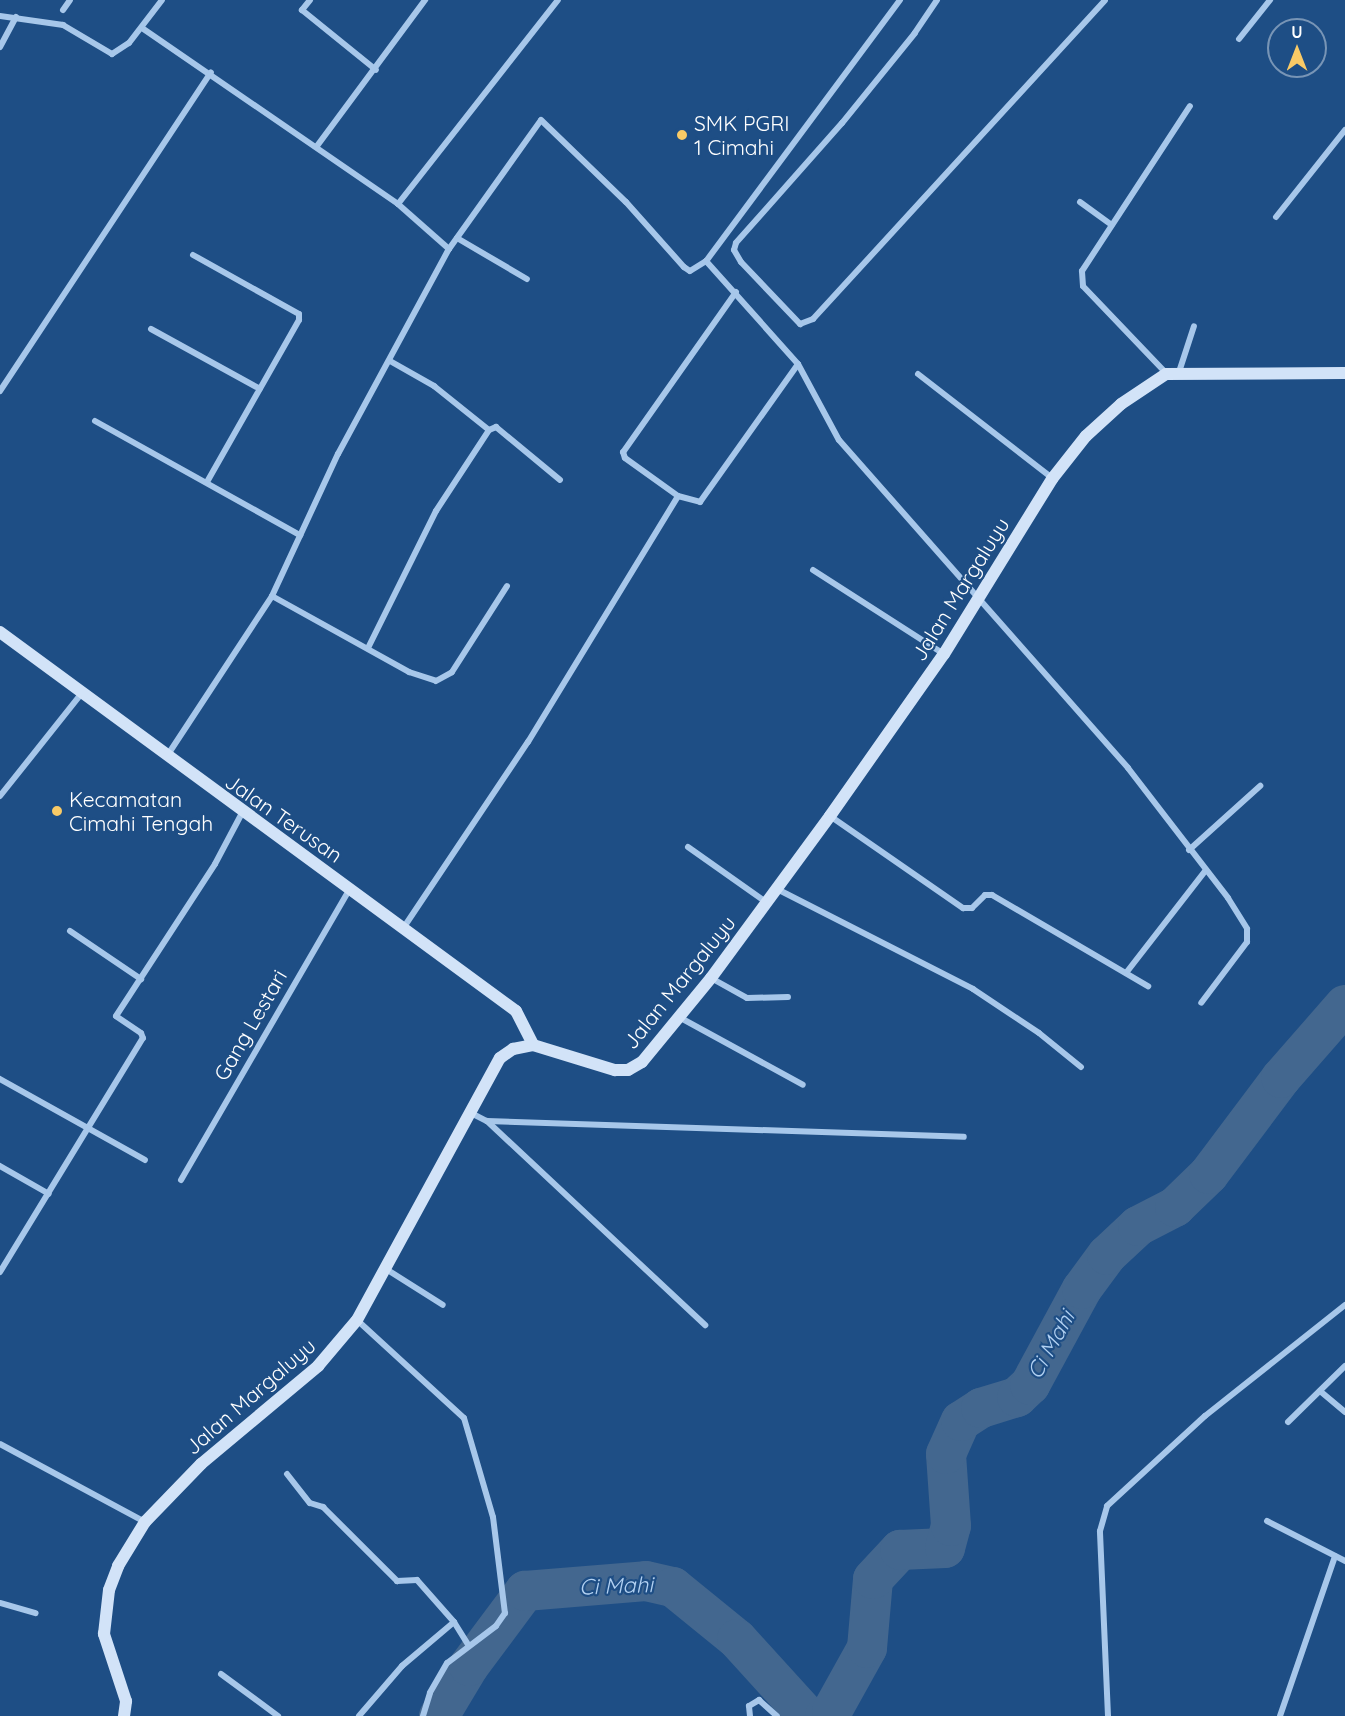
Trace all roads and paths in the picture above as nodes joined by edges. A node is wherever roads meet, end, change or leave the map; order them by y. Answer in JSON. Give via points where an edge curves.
{"nodes":[{"id":1,"x":70,"y":0,"type":"edge"},
{"id":2,"x":162,"y":0,"type":"edge"},
{"id":3,"x":310,"y":0,"type":"edge"},
{"id":4,"x":425,"y":0,"type":"edge"},
{"id":5,"x":558,"y":0,"type":"edge"},
{"id":6,"x":900,"y":0,"type":"edge"},
{"id":7,"x":937,"y":0,"type":"edge"},
{"id":8,"x":1105,"y":0,"type":"edge"},
{"id":9,"x":1270,"y":0,"type":"edge"},
{"id":10,"x":63,"y":10,"type":"dead end"},
{"id":11,"x":0,"y":16,"type":"edge"},
{"id":12,"x":16,"y":17,"type":"junction"},
{"id":13,"x":142,"y":27,"type":"junction"},
{"id":14,"x":1239,"y":39,"type":"dead end"},
{"id":15,"x":0,"y":47,"type":"edge"},
{"id":16,"x":376,"y":70,"type":"junction"},
{"id":17,"x":211,"y":72,"type":"junction"},
{"id":18,"x":1190,"y":106,"type":"dead end"},
{"id":19,"x":1345,"y":130,"type":"edge"},
{"id":20,"x":317,"y":146,"type":"junction"},
{"id":21,"x":1080,"y":202,"type":"dead end"},
{"id":22,"x":398,"y":204,"type":"junction"},
{"id":23,"x":1276,"y":217,"type":"dead end"},
{"id":24,"x":1112,"y":225,"type":"junction"},
{"id":25,"x":457,"y":238,"type":"junction"},
{"id":26,"x":449,"y":249,"type":"junction"},
{"id":27,"x":193,"y":255,"type":"dead end"},
{"id":28,"x":706,"y":261,"type":"junction"},
{"id":29,"x":528,"y":279,"type":"dead end"},
{"id":30,"x":736,"y":292,"type":"junction"},
{"id":31,"x":1194,"y":326,"type":"dead end"},
{"id":32,"x":151,"y":329,"type":"dead end"},
{"id":33,"x":390,"y":361,"type":"junction"},
{"id":34,"x":798,"y":363,"type":"junction"},
{"id":35,"x":1173,"y":373,"type":"junction"},
{"id":36,"x":1345,"y":373,"type":"edge"},
{"id":37,"x":918,"y":374,"type":"dead end"},
{"id":38,"x":260,"y":389,"type":"junction"},
{"id":39,"x":0,"y":391,"type":"edge"},
{"id":40,"x":95,"y":421,"type":"dead end"},
{"id":41,"x":489,"y":430,"type":"junction"},
{"id":42,"x":1052,"y":479,"type":"junction"},
{"id":43,"x":560,"y":480,"type":"dead end"},
{"id":44,"x":207,"y":482,"type":"junction"},
{"id":45,"x":678,"y":496,"type":"junction"},
{"id":46,"x":300,"y":535,"type":"junction"},
{"id":47,"x":813,"y":570,"type":"dead end"},
{"id":48,"x":507,"y":586,"type":"dead end"},
{"id":49,"x":272,"y":596,"type":"junction"},
{"id":50,"x":979,"y":600,"type":"junction"},
{"id":51,"x":0,"y":632,"type":"edge"},
{"id":52,"x":368,"y":648,"type":"junction"},
{"id":53,"x":944,"y":654,"type":"junction"},
{"id":54,"x":82,"y":693,"type":"junction"},
{"id":55,"x":166,"y":756,"type":"junction"},
{"id":56,"x":1260,"y":786,"type":"dead end"},
{"id":57,"x":0,"y":796,"type":"edge"},
{"id":58,"x":242,"y":813,"type":"junction"},
{"id":59,"x":830,"y":816,"type":"junction"},
{"id":60,"x":688,"y":848,"type":"dead end"},
{"id":61,"x":1189,"y":850,"type":"junction"},
{"id":62,"x":1205,"y":871,"type":"junction"},
{"id":63,"x":350,"y":888,"type":"junction"},
{"id":64,"x":777,"y":889,"type":"junction"},
{"id":65,"x":767,"y":902,"type":"junction"},
{"id":66,"x":404,"y":927,"type":"junction"},
{"id":67,"x":69,"y":931,"type":"dead end"},
{"id":68,"x":1126,"y":973,"type":"junction"},
{"id":69,"x":711,"y":978,"type":"junction"},
{"id":70,"x":141,"y":979,"type":"junction"},
{"id":71,"x":1148,"y":986,"type":"dead end"},
{"id":72,"x":788,"y":997,"type":"dead end"},
{"id":73,"x":1201,"y":1003,"type":"dead end"},
{"id":74,"x":678,"y":1017,"type":"junction"},
{"id":75,"x":533,"y":1045,"type":"junction"},
{"id":76,"x":1081,"y":1067,"type":"dead end"},
{"id":77,"x":0,"y":1079,"type":"edge"},
{"id":78,"x":803,"y":1085,"type":"dead end"},
{"id":79,"x":468,"y":1112,"type":"junction"},
{"id":80,"x":487,"y":1121,"type":"junction"},
{"id":81,"x":90,"y":1127,"type":"junction"},
{"id":82,"x":964,"y":1137,"type":"dead end"},
{"id":83,"x":145,"y":1160,"type":"dead end"},
{"id":84,"x":0,"y":1166,"type":"edge"},
{"id":85,"x":181,"y":1180,"type":"dead end"},
{"id":86,"x":49,"y":1194,"type":"junction"},
{"id":87,"x":386,"y":1269,"type":"junction"},
{"id":88,"x":0,"y":1272,"type":"edge"},
{"id":89,"x":443,"y":1305,"type":"dead end"},
{"id":90,"x":1345,"y":1305,"type":"edge"},
{"id":91,"x":357,"y":1320,"type":"junction"},
{"id":92,"x":705,"y":1325,"type":"dead end"},
{"id":93,"x":1345,"y":1366,"type":"edge"},
{"id":94,"x":1320,"y":1391,"type":"junction"},
{"id":95,"x":1345,"y":1412,"type":"edge"},
{"id":96,"x":1288,"y":1422,"type":"dead end"},
{"id":97,"x":0,"y":1444,"type":"edge"},
{"id":98,"x":287,"y":1474,"type":"dead end"},
{"id":99,"x":1267,"y":1521,"type":"dead end"},
{"id":100,"x":145,"y":1522,"type":"junction"},
{"id":101,"x":1335,"y":1556,"type":"junction"},
{"id":102,"x":1345,"y":1561,"type":"edge"},
{"id":103,"x":0,"y":1603,"type":"edge"},
{"id":104,"x":36,"y":1613,"type":"dead end"},
{"id":105,"x":454,"y":1622,"type":"junction"},
{"id":106,"x":468,"y":1644,"type":"junction"},
{"id":107,"x":221,"y":1674,"type":"dead end"},
{"id":108,"x":124,"y":1716,"type":"edge"},
{"id":109,"x":278,"y":1716,"type":"edge"},
{"id":110,"x":359,"y":1716,"type":"edge"},
{"id":111,"x":423,"y":1716,"type":"edge"},
{"id":112,"x":750,"y":1716,"type":"edge"},
{"id":113,"x":777,"y":1716,"type":"edge"},
{"id":114,"x":1108,"y":1716,"type":"edge"},
{"id":115,"x":1280,"y":1716,"type":"edge"}],
"edges":[{"from":1,"to":10,"type":"street"},
{"from":2,"to":13,"type":"street"},
{"from":3,"to":16,"type":"street","via":[[302,10]]},
{"from":4,"to":16,"type":"street"},
{"from":5,"to":22,"type":"street"},
{"from":6,"to":28,"type":"street"},
{"from":7,"to":8,"type":"street","via":[[842,123],[736,243],[741,262],[800,324],[813,320]]},
{"from":9,"to":14,"type":"street"},
{"from":11,"to":12,"type":"street"},
{"from":12,"to":13,"type":"street","via":[[63,25],[112,54]]},
{"from":12,"to":15,"type":"street"},
{"from":13,"to":17,"type":"street"},
{"from":16,"to":20,"type":"street"},
{"from":17,"to":20,"type":"street"},
{"from":17,"to":39,"type":"street"},
{"from":18,"to":24,"type":"street"},
{"from":19,"to":23,"type":"street"},
{"from":20,"to":22,"type":"street"},
{"from":21,"to":24,"type":"street"},
{"from":22,"to":26,"type":"street"},
{"from":24,"to":35,"type":"street","via":[[1082,271],[1083,286]]},
{"from":25,"to":26,"type":"street"},
{"from":25,"to":28,"type":"street","via":[[542,120],[626,202],[684,267],[690,271]]},
{"from":25,"to":29,"type":"street"},
{"from":26,"to":33,"type":"street"},
{"from":27,"to":38,"type":"street","via":[[299,314]]},
{"from":28,"to":30,"type":"street"},
{"from":30,"to":34,"type":"street"},
{"from":30,"to":45,"type":"street","via":[[623,452],[625,458]]},
{"from":31,"to":35,"type":"street"},
{"from":32,"to":38,"type":"street"},
{"from":33,"to":41,"type":"street","via":[[434,386]]},
{"from":33,"to":46,"type":"street","via":[[338,454]]},
{"from":34,"to":45,"type":"street","via":[[700,502]]},
{"from":34,"to":50,"type":"street","via":[[839,440]]},
{"from":35,"to":36,"type":"main road"},
{"from":35,"to":42,"type":"main road","name":"Jalan Margaluyu","via":[[1112,412],[1086,436]]},
{"from":37,"to":42,"type":"street"},
{"from":38,"to":44,"type":"street"},
{"from":40,"to":44,"type":"street"},
{"from":41,"to":43,"type":"street","via":[[496,427]]},
{"from":41,"to":52,"type":"street","via":[[436,511]]},
{"from":42,"to":50,"type":"main road","name":"Jalan Margaluyu"},
{"from":44,"to":46,"type":"street"},
{"from":45,"to":66,"type":"street","via":[[528,742]]},
{"from":46,"to":49,"type":"street"},
{"from":47,"to":53,"type":"street"},
{"from":48,"to":52,"type":"street","via":[[447,677],[436,681],[409,672]]},
{"from":49,"to":52,"type":"street"},
{"from":49,"to":55,"type":"street"},
{"from":50,"to":53,"type":"main road","name":"Jalan Margaluyu"},
{"from":50,"to":61,"type":"street","via":[[1128,768]]},
{"from":51,"to":54,"type":"main road","name":"Jalan Terusan"},
{"from":53,"to":59,"type":"main road","name":"Jalan Margaluyu"},
{"from":54,"to":55,"type":"main road","name":"Jalan Terusan"},
{"from":54,"to":57,"type":"street"},
{"from":55,"to":58,"type":"main road","name":"Jalan Terusan"},
{"from":56,"to":61,"type":"street"},
{"from":58,"to":63,"type":"main road","name":"Jalan Terusan"},
{"from":58,"to":70,"type":"street","via":[[215,864]]},
{"from":59,"to":64,"type":"main road","name":"Jalan Margaluyu"},
{"from":59,"to":68,"type":"street","via":[[963,908],[972,908],[985,895],[992,895]]},
{"from":60,"to":65,"type":"street"},
{"from":61,"to":62,"type":"street"},
{"from":62,"to":68,"type":"street"},
{"from":62,"to":73,"type":"street","via":[[1247,929],[1247,942]]},
{"from":63,"to":66,"type":"main road","name":"Jalan Terusan"},
{"from":63,"to":85,"type":"street","name":"Gang Lestari"},
{"from":64,"to":65,"type":"main road","name":"Jalan Margaluyu"},
{"from":64,"to":76,"type":"street","via":[[973,989]]},
{"from":65,"to":69,"type":"main road","name":"Jalan Margaluyu"},
{"from":66,"to":75,"type":"main road","name":"Jalan Terusan","via":[[516,1011]]},
{"from":67,"to":70,"type":"street"},
{"from":68,"to":71,"type":"street"},
{"from":69,"to":72,"type":"street","via":[[747,998]]},
{"from":69,"to":74,"type":"main road","name":"Jalan Margaluyu"},
{"from":70,"to":81,"type":"street","via":[[117,1016],[143,1038]]},
{"from":74,"to":75,"type":"main road","name":"Jalan Margaluyu","via":[[642,1062],[628,1070],[615,1070]]},
{"from":74,"to":78,"type":"street"},
{"from":75,"to":79,"type":"main road","name":"Jalan Margaluyu","via":[[513,1049],[500,1058]]},
{"from":77,"to":81,"type":"street"},
{"from":79,"to":80,"type":"street"},
{"from":79,"to":87,"type":"main road","name":"Jalan Margaluyu"},
{"from":80,"to":82,"type":"street"},
{"from":80,"to":92,"type":"street"},
{"from":81,"to":83,"type":"street"},
{"from":81,"to":86,"type":"street"},
{"from":84,"to":86,"type":"street"},
{"from":86,"to":88,"type":"street"},
{"from":87,"to":89,"type":"street"},
{"from":87,"to":91,"type":"main road","name":"Jalan Margaluyu"},
{"from":90,"to":114,"type":"street","via":[[1205,1416],[1107,1506],[1100,1531]]},
{"from":91,"to":100,"type":"main road","name":"Jalan Margaluyu","via":[[318,1366],[257,1413]]},
{"from":91,"to":106,"type":"street","via":[[470,1426],[493,1516],[505,1613],[496,1626]]},
{"from":93,"to":94,"type":"street"},
{"from":94,"to":95,"type":"street"},
{"from":94,"to":96,"type":"street"},
{"from":97,"to":100,"type":"street"},
{"from":98,"to":105,"type":"street","via":[[309,1503],[320,1504],[397,1581],[417,1580]]},
{"from":99,"to":101,"type":"street"},
{"from":100,"to":108,"type":"main road","name":"Jalan Margaluyu","via":[[118,1566],[104,1618],[104,1634],[126,1701]]},
{"from":101,"to":102,"type":"street"},
{"from":101,"to":115,"type":"street"},
{"from":103,"to":104,"type":"street"},
{"from":105,"to":106,"type":"street"},
{"from":105,"to":110,"type":"street","via":[[402,1666]]},
{"from":106,"to":111,"type":"street","via":[[439,1674]]},
{"from":107,"to":109,"type":"street"},
{"from":112,"to":113,"type":"street","via":[[749,1706],[759,1700]]}]}
